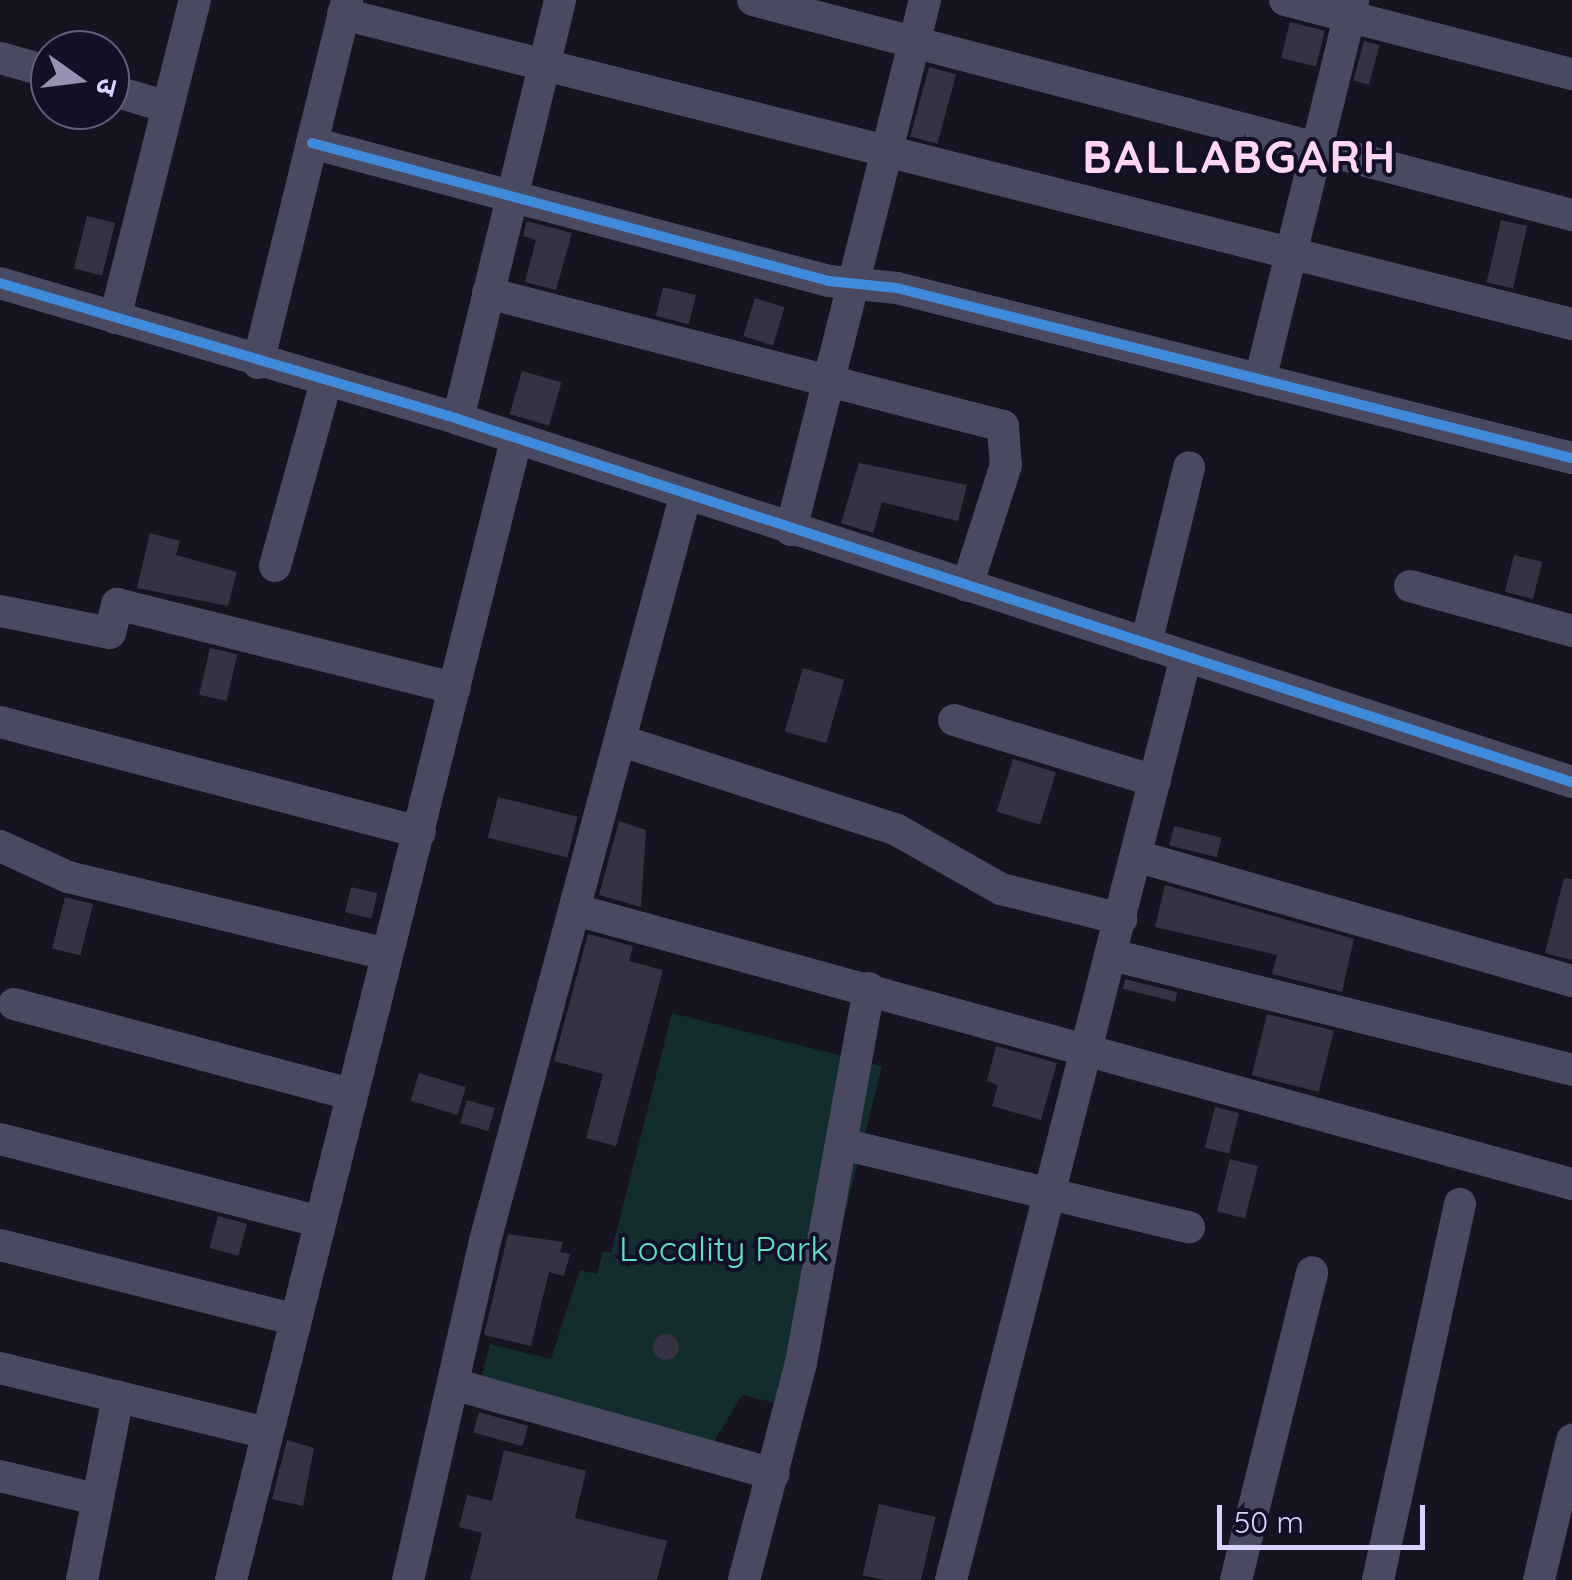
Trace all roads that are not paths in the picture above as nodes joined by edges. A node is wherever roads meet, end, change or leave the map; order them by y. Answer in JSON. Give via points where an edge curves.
{"nodes":[{"id":1,"x":195,"y":0,"type":"edge"},
{"id":2,"x":560,"y":0,"type":"edge"},
{"id":3,"x":753,"y":0,"type":"edge"},
{"id":4,"x":924,"y":0,"type":"edge"},
{"id":5,"x":1286,"y":0,"type":"edge"},
{"id":6,"x":345,"y":7,"type":"edge"},
{"id":7,"x":1351,"y":8,"type":"edge"},
{"id":8,"x":914,"y":42,"type":"junction"},
{"id":9,"x":0,"y":58,"type":"edge"},
{"id":10,"x":544,"y":64,"type":"junction"},
{"id":11,"x":30,"y":66,"type":"edge"},
{"id":12,"x":1572,"y":74,"type":"edge"},
{"id":13,"x":130,"y":96,"type":"edge"},
{"id":14,"x":168,"y":107,"type":"junction"},
{"id":15,"x":312,"y":142,"type":"junction"},
{"id":16,"x":888,"y":145,"type":"junction"},
{"id":17,"x":1314,"y":148,"type":"junction"},
{"id":18,"x":513,"y":192,"type":"junction"},
{"id":19,"x":1572,"y":215,"type":"edge"},
{"id":20,"x":1292,"y":248,"type":"junction"},
{"id":21,"x":0,"y":282,"type":"edge"},
{"id":22,"x":853,"y":284,"type":"junction"},
{"id":23,"x":488,"y":293,"type":"junction"},
{"id":24,"x":114,"y":318,"type":"junction"},
{"id":25,"x":1572,"y":324,"type":"edge"},
{"id":26,"x":258,"y":363,"type":"junction"},
{"id":27,"x":829,"y":377,"type":"junction"},
{"id":28,"x":1260,"y":380,"type":"junction"},
{"id":29,"x":326,"y":382,"type":"junction"},
{"id":30,"x":458,"y":419,"type":"junction"},
{"id":31,"x":516,"y":440,"type":"junction"},
{"id":32,"x":1572,"y":458,"type":"edge"},
{"id":33,"x":1189,"y":468,"type":"dead end"},
{"id":34,"x":685,"y":497,"type":"junction"},
{"id":35,"x":791,"y":530,"type":"junction"},
{"id":36,"x":275,"y":566,"type":"dead end"},
{"id":37,"x":967,"y":586,"type":"junction"},
{"id":38,"x":1410,"y":586,"type":"dead end"},
{"id":39,"x":0,"y":611,"type":"edge"},
{"id":40,"x":1572,"y":631,"type":"edge"},
{"id":41,"x":1146,"y":644,"type":"junction"},
{"id":42,"x":1186,"y":657,"type":"junction"},
{"id":43,"x":455,"y":688,"type":"junction"},
{"id":44,"x":954,"y":720,"type":"dead end"},
{"id":45,"x":0,"y":722,"type":"edge"},
{"id":46,"x":622,"y":741,"type":"junction"},
{"id":47,"x":1155,"y":781,"type":"junction"},
{"id":48,"x":1572,"y":782,"type":"edge"},
{"id":49,"x":420,"y":832,"type":"junction"},
{"id":50,"x":0,"y":846,"type":"edge"},
{"id":51,"x":1136,"y":856,"type":"junction"},
{"id":52,"x":576,"y":910,"type":"junction"},
{"id":53,"x":1121,"y":919,"type":"junction"},
{"id":54,"x":388,"y":954,"type":"junction"},
{"id":55,"x":1112,"y":956,"type":"junction"},
{"id":56,"x":1572,"y":981,"type":"edge"},
{"id":57,"x":868,"y":988,"type":"junction"},
{"id":58,"x":14,"y":1004,"type":"dead end"},
{"id":59,"x":1084,"y":1051,"type":"junction"},
{"id":60,"x":1572,"y":1070,"type":"edge"},
{"id":61,"x":351,"y":1094,"type":"junction"},
{"id":62,"x":0,"y":1138,"type":"edge"},
{"id":63,"x":842,"y":1144,"type":"junction"},
{"id":64,"x":1572,"y":1184,"type":"edge"},
{"id":65,"x":1044,"y":1192,"type":"junction"},
{"id":66,"x":1460,"y":1204,"type":"dead end"},
{"id":67,"x":320,"y":1222,"type":"junction"},
{"id":68,"x":1189,"y":1228,"type":"dead end"},
{"id":69,"x":0,"y":1245,"type":"edge"},
{"id":70,"x":1312,"y":1272,"type":"dead end"},
{"id":71,"x":296,"y":1320,"type":"junction"},
{"id":72,"x":0,"y":1368,"type":"edge"},
{"id":73,"x":453,"y":1384,"type":"junction"},
{"id":74,"x":118,"y":1397,"type":"junction"},
{"id":75,"x":266,"y":1432,"type":"junction"},
{"id":76,"x":1572,"y":1440,"type":"edge"},
{"id":77,"x":774,"y":1474,"type":"junction"},
{"id":78,"x":0,"y":1476,"type":"edge"},
{"id":79,"x":94,"y":1499,"type":"junction"},
{"id":80,"x":82,"y":1580,"type":"edge"},
{"id":81,"x":231,"y":1580,"type":"edge"},
{"id":82,"x":408,"y":1580,"type":"edge"},
{"id":83,"x":744,"y":1580,"type":"edge"},
{"id":84,"x":951,"y":1580,"type":"edge"},
{"id":85,"x":1236,"y":1580,"type":"edge"},
{"id":86,"x":1378,"y":1580,"type":"edge"},
{"id":87,"x":1538,"y":1580,"type":"edge"}],
"edges":[{"from":1,"to":14,"type":"street"},
{"from":2,"to":10,"type":"street"},
{"from":3,"to":8,"type":"street"},
{"from":4,"to":8,"type":"street"},
{"from":5,"to":7,"type":"street"},
{"from":6,"to":10,"type":"street"},
{"from":6,"to":15,"type":"street"},
{"from":7,"to":12,"type":"street"},
{"from":7,"to":17,"type":"street"},
{"from":8,"to":16,"type":"street"},
{"from":8,"to":17,"type":"street"},
{"from":9,"to":11,"type":"street"},
{"from":10,"to":16,"type":"street"},
{"from":10,"to":18,"type":"street"},
{"from":13,"to":14,"type":"street"},
{"from":14,"to":24,"type":"street"},
{"from":15,"to":18,"type":"street"},
{"from":15,"to":26,"type":"street"},
{"from":16,"to":20,"type":"street"},
{"from":16,"to":22,"type":"street"},
{"from":17,"to":19,"type":"street"},
{"from":17,"to":20,"type":"street"},
{"from":18,"to":22,"type":"street"},
{"from":18,"to":23,"type":"street"},
{"from":20,"to":25,"type":"street"},
{"from":20,"to":28,"type":"street"},
{"from":21,"to":24,"type":"street"},
{"from":22,"to":27,"type":"street"},
{"from":22,"to":28,"type":"street"},
{"from":23,"to":27,"type":"street"},
{"from":23,"to":30,"type":"street"},
{"from":24,"to":26,"type":"street"},
{"from":26,"to":29,"type":"street"},
{"from":27,"to":35,"type":"street"},
{"from":27,"to":37,"type":"street","via":[[1002,426],[1010,450]]},
{"from":28,"to":32,"type":"street"},
{"from":29,"to":30,"type":"street"},
{"from":29,"to":36,"type":"street"},
{"from":30,"to":31,"type":"street"},
{"from":31,"to":34,"type":"street"},
{"from":31,"to":43,"type":"street"},
{"from":33,"to":41,"type":"street"},
{"from":34,"to":35,"type":"street"},
{"from":34,"to":46,"type":"street"},
{"from":35,"to":37,"type":"street"},
{"from":37,"to":41,"type":"street"},
{"from":38,"to":40,"type":"street"},
{"from":39,"to":43,"type":"street","via":[[110,633],[117,604]]},
{"from":41,"to":42,"type":"street"},
{"from":42,"to":47,"type":"street"},
{"from":42,"to":48,"type":"street"},
{"from":43,"to":49,"type":"street"},
{"from":44,"to":47,"type":"street"},
{"from":45,"to":49,"type":"street"},
{"from":46,"to":52,"type":"street"},
{"from":46,"to":53,"type":"street","via":[[897,830],[1001,889]]},
{"from":47,"to":51,"type":"street"},
{"from":49,"to":54,"type":"street"},
{"from":50,"to":54,"type":"street","via":[[68,877]]},
{"from":51,"to":53,"type":"street"},
{"from":51,"to":56,"type":"street"},
{"from":52,"to":57,"type":"street"},
{"from":52,"to":73,"type":"street"},
{"from":53,"to":55,"type":"street"},
{"from":54,"to":61,"type":"street"},
{"from":55,"to":59,"type":"street"},
{"from":55,"to":60,"type":"street"},
{"from":57,"to":59,"type":"street"},
{"from":57,"to":63,"type":"street"},
{"from":58,"to":61,"type":"street"},
{"from":59,"to":64,"type":"street"},
{"from":59,"to":65,"type":"street"},
{"from":61,"to":67,"type":"street"},
{"from":62,"to":67,"type":"street"},
{"from":63,"to":65,"type":"street"},
{"from":63,"to":77,"type":"street"},
{"from":65,"to":68,"type":"street"},
{"from":65,"to":84,"type":"street"},
{"from":66,"to":86,"type":"street"},
{"from":67,"to":71,"type":"street"},
{"from":69,"to":71,"type":"street"},
{"from":70,"to":85,"type":"street"},
{"from":71,"to":75,"type":"street"},
{"from":72,"to":74,"type":"street"},
{"from":73,"to":77,"type":"street"},
{"from":73,"to":82,"type":"street"},
{"from":74,"to":75,"type":"street"},
{"from":74,"to":79,"type":"street"},
{"from":75,"to":81,"type":"street"},
{"from":76,"to":87,"type":"street"},
{"from":77,"to":83,"type":"street"},
{"from":78,"to":79,"type":"street"},
{"from":79,"to":80,"type":"street"}]}
